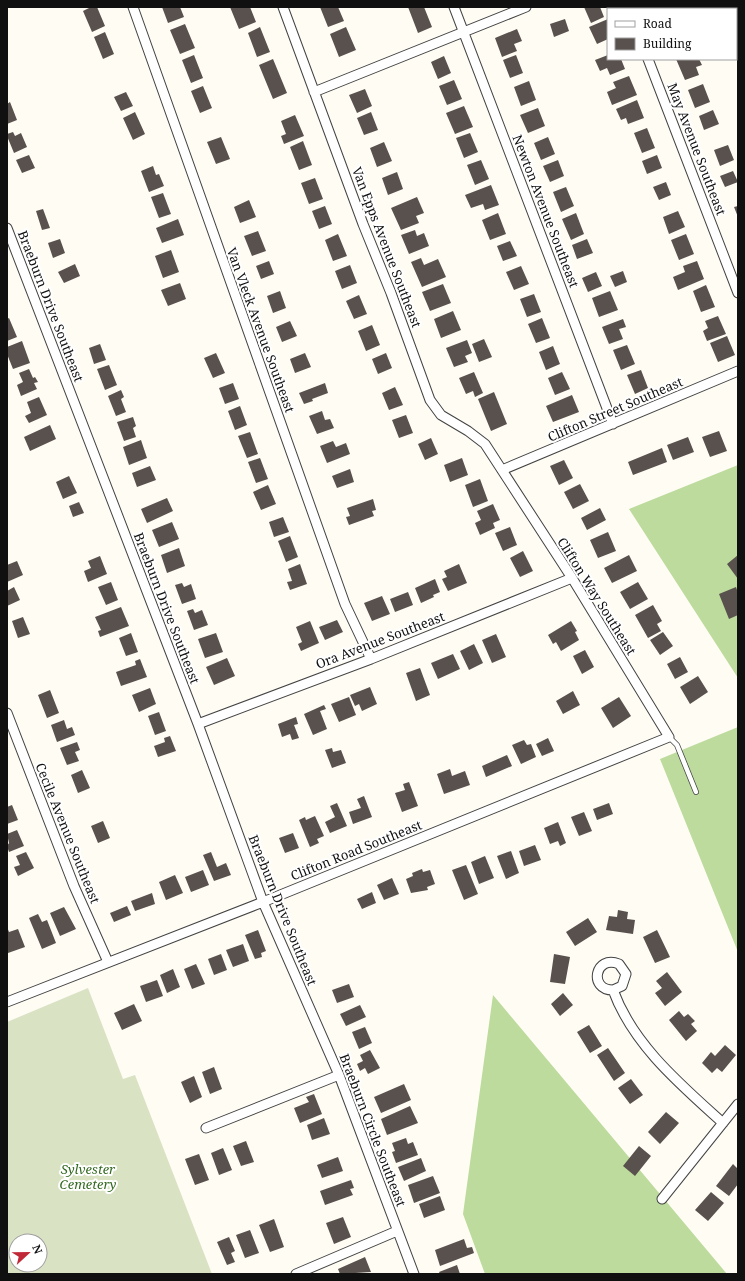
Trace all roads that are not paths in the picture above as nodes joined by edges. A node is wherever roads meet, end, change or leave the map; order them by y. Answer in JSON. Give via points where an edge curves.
{"nodes":[{"id":1,"x":133,"y":7,"type":"edge"},
{"id":2,"x":283,"y":7,"type":"edge"},
{"id":3,"x":454,"y":7,"type":"edge"},
{"id":4,"x":526,"y":7,"type":"edge"},
{"id":5,"x":464,"y":32,"type":"junction"},
{"id":6,"x":648,"y":60,"type":"edge"},
{"id":7,"x":314,"y":92,"type":"junction"},
{"id":8,"x":7,"y":228,"type":"edge"},
{"id":9,"x":738,"y":294,"type":"edge"},
{"id":10,"x":738,"y":371,"type":"edge"},
{"id":11,"x":613,"y":424,"type":"junction"},
{"id":12,"x":502,"y":470,"type":"junction"},
{"id":13,"x":572,"y":578,"type":"junction"},
{"id":14,"x":371,"y":659,"type":"junction"},
{"id":15,"x":7,"y":713,"type":"edge"},
{"id":16,"x":198,"y":724,"type":"junction"},
{"id":17,"x":669,"y":737,"type":"junction"},
{"id":18,"x":696,"y":792,"type":"dead end"},
{"id":19,"x":264,"y":902,"type":"junction"},
{"id":20,"x":108,"y":962,"type":"junction"},
{"id":21,"x":613,"y":990,"type":"dead end"},
{"id":22,"x":305,"y":996,"type":"joint"},
{"id":23,"x":7,"y":1002,"type":"edge"},
{"id":24,"x":339,"y":1075,"type":"junction"},
{"id":25,"x":738,"y":1104,"type":"edge"},
{"id":26,"x":723,"y":1123,"type":"junction"},
{"id":27,"x":206,"y":1128,"type":"dead end"},
{"id":28,"x":662,"y":1199,"type":"dead end"},
{"id":29,"x":397,"y":1231,"type":"junction"},
{"id":30,"x":296,"y":1274,"type":"edge"},
{"id":31,"x":414,"y":1274,"type":"edge"}],
"edges":[{"from":1,"to":14,"type":"street","name":"Van Vleck Avenue Southeast","via":[[345,604]]},
{"from":2,"to":7,"type":"street","name":"Van Epps Avenue Southeast"},
{"from":3,"to":5,"type":"street","name":"Newton Avenue Southeast"},
{"from":4,"to":5,"type":"street"},
{"from":5,"to":7,"type":"street"},
{"from":5,"to":11,"type":"street","name":"Newton Avenue Southeast"},
{"from":6,"to":9,"type":"street","name":"May Avenue Southeast"},
{"from":7,"to":12,"type":"street","name":"Van Epps Avenue Southeast","via":[[430,400],[441,416],[486,444]]},
{"from":8,"to":16,"type":"street","name":"Braeburn Drive Southeast"},
{"from":10,"to":11,"type":"street","name":"Clifton Street Southeast"},
{"from":11,"to":12,"type":"street","name":"Clifton Street Southeast"},
{"from":12,"to":13,"type":"street","name":"Clifton Way Southeast"},
{"from":13,"to":14,"type":"street","name":"Ora Avenue Southeast"},
{"from":13,"to":17,"type":"street","name":"Clifton Way Southeast"},
{"from":14,"to":16,"type":"street","name":"Ora Avenue Southeast"},
{"from":15,"to":20,"type":"street","name":"Cecile Avenue Southeast","via":[[74,886]]},
{"from":16,"to":19,"type":"street","name":"Braeburn Drive Southeast"},
{"from":17,"to":18,"type":"lane","via":[[677,745]]},
{"from":17,"to":19,"type":"street","name":"Clifton Road Southeast"},
{"from":19,"to":20,"type":"street","name":"Clifton Road Southeast"},
{"from":19,"to":22,"type":"street","name":"Braeburn Drive Southeast"},
{"from":20,"to":23,"type":"street","name":"Clifton Road Southeast"},
{"from":21,"to":26,"type":"street","via":[[619,1007],[634,1031],[676,1081]]},
{"from":22,"to":24,"type":"street","name":"Braeburn Circle Southeast"},
{"from":24,"to":27,"type":"street"},
{"from":24,"to":29,"type":"street","name":"Braeburn Circle Southeast"},
{"from":25,"to":26,"type":"street"},
{"from":26,"to":28,"type":"street"},
{"from":29,"to":30,"type":"street"},
{"from":29,"to":31,"type":"street","name":"Braeburn Circle Southeast"}]}
